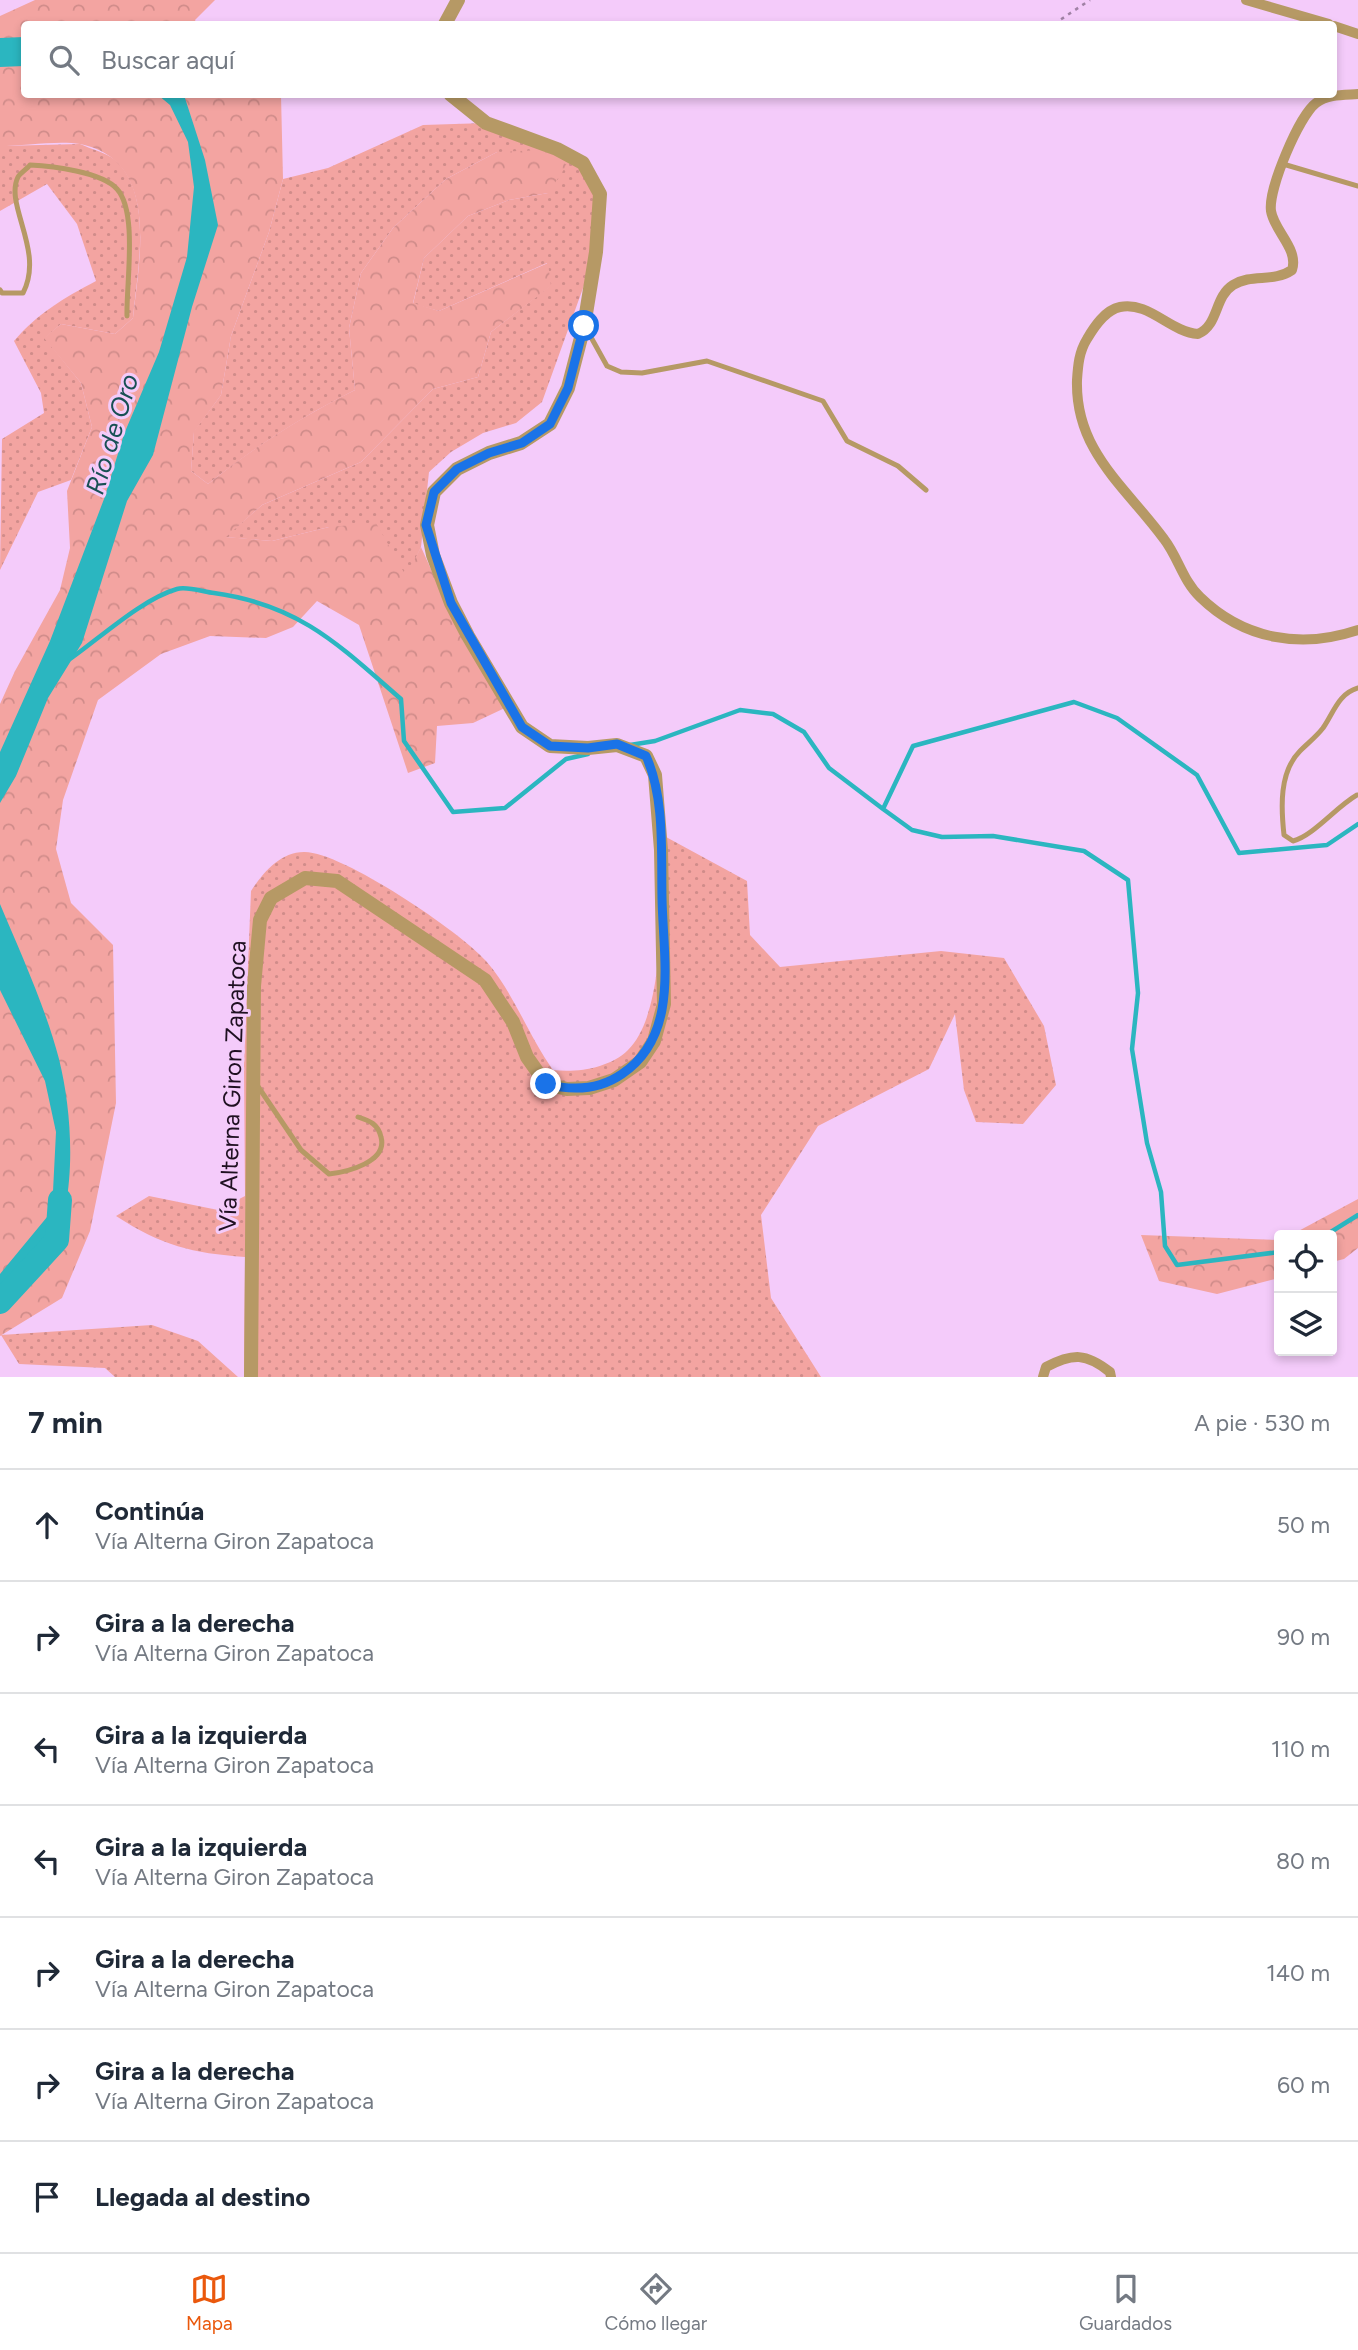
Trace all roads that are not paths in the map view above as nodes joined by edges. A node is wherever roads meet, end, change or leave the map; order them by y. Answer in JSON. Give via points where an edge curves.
{"nodes":[{"id":1,"x":458,"y":0,"type":"edge"},
{"id":2,"x":1246,"y":0,"type":"edge"},
{"id":3,"x":446,"y":21,"type":"edge"},
{"id":4,"x":1317,"y":21,"type":"edge"},
{"id":5,"x":1337,"y":27,"type":"edge"},
{"id":6,"x":1358,"y":34,"type":"edge"},
{"id":7,"x":1358,"y":94,"type":"edge"},
{"id":8,"x":1337,"y":96,"type":"edge"},
{"id":9,"x":455,"y":98,"type":"edge"},
{"id":10,"x":1327,"y":98,"type":"edge"},
{"id":11,"x":1283,"y":164,"type":"junction"},
{"id":12,"x":1358,"y":186,"type":"edge"},
{"id":13,"x":0,"y":290,"type":"edge"},
{"id":14,"x":127,"y":316,"type":"dead end"},
{"id":15,"x":584,"y":326,"type":"junction"},
{"id":16,"x":926,"y":490,"type":"dead end"},
{"id":17,"x":1358,"y":630,"type":"edge"},
{"id":18,"x":1358,"y":688,"type":"edge"},
{"id":19,"x":1357,"y":795,"type":"edge"},
{"id":20,"x":252,"y":1077,"type":"junction"},
{"id":21,"x":358,"y":1117,"type":"dead end"},
{"id":22,"x":251,"y":1377,"type":"edge"},
{"id":23,"x":1043,"y":1377,"type":"edge"},
{"id":24,"x":1111,"y":1377,"type":"edge"}],
"edges":[{"from":1,"to":3,"type":"street"},
{"from":2,"to":4,"type":"street"},
{"from":5,"to":6,"type":"street"},
{"from":7,"to":8,"type":"street"},
{"from":9,"to":15,"type":"street","name":"Vía Alterna Giron Zapatoca","via":[[486,123],[583,163],[600,194],[597,251]]},
{"from":10,"to":11,"type":"street","via":[[1317,103],[1298,128]]},
{"from":11,"to":12,"type":"lane"},
{"from":11,"to":17,"type":"street","via":[[1271,213],[1292,254],[1292,270],[1281,277],[1254,278],[1231,286],[1222,295],[1212,323],[1198,334],[1175,329],[1140,307],[1111,310],[1098,321],[1080,351],[1078,403],[1088,443],[1166,541],[1200,597],[1257,634],[1290,640]]},
{"from":13,"to":14,"type":"lane","via":[[23,293],[29,282],[30,248],[15,195],[18,177],[30,165],[60,166],[117,188],[123,201],[129,224]]},
{"from":15,"to":16,"type":"lane","via":[[607,366],[621,372],[642,373],[708,361],[823,401],[848,441],[898,466]]},
{"from":15,"to":20,"type":"street","name":"Vía Alterna Giron Zapatoca","via":[[568,388],[550,424],[522,443],[457,469],[434,492],[426,525],[451,603],[522,727],[550,746],[617,744],[646,756],[655,775],[662,850],[664,1004],[654,1041],[640,1062],[614,1080],[589,1088],[546,1084],[485,980],[337,881],[305,878],[271,898],[260,920]]},
{"from":18,"to":19,"type":"lane","via":[[1339,701],[1291,765],[1283,789],[1284,835],[1293,841],[1303,838],[1336,807]]},
{"from":20,"to":21,"type":"lane","via":[[301,1150],[329,1174],[347,1172],[379,1154],[383,1144],[380,1133],[373,1122]]},
{"from":20,"to":22,"type":"street","name":"Vía Alterna Giron Zapatoca"},
{"from":23,"to":24,"type":"street","via":[[1046,1367],[1066,1357],[1093,1359]]}]}
